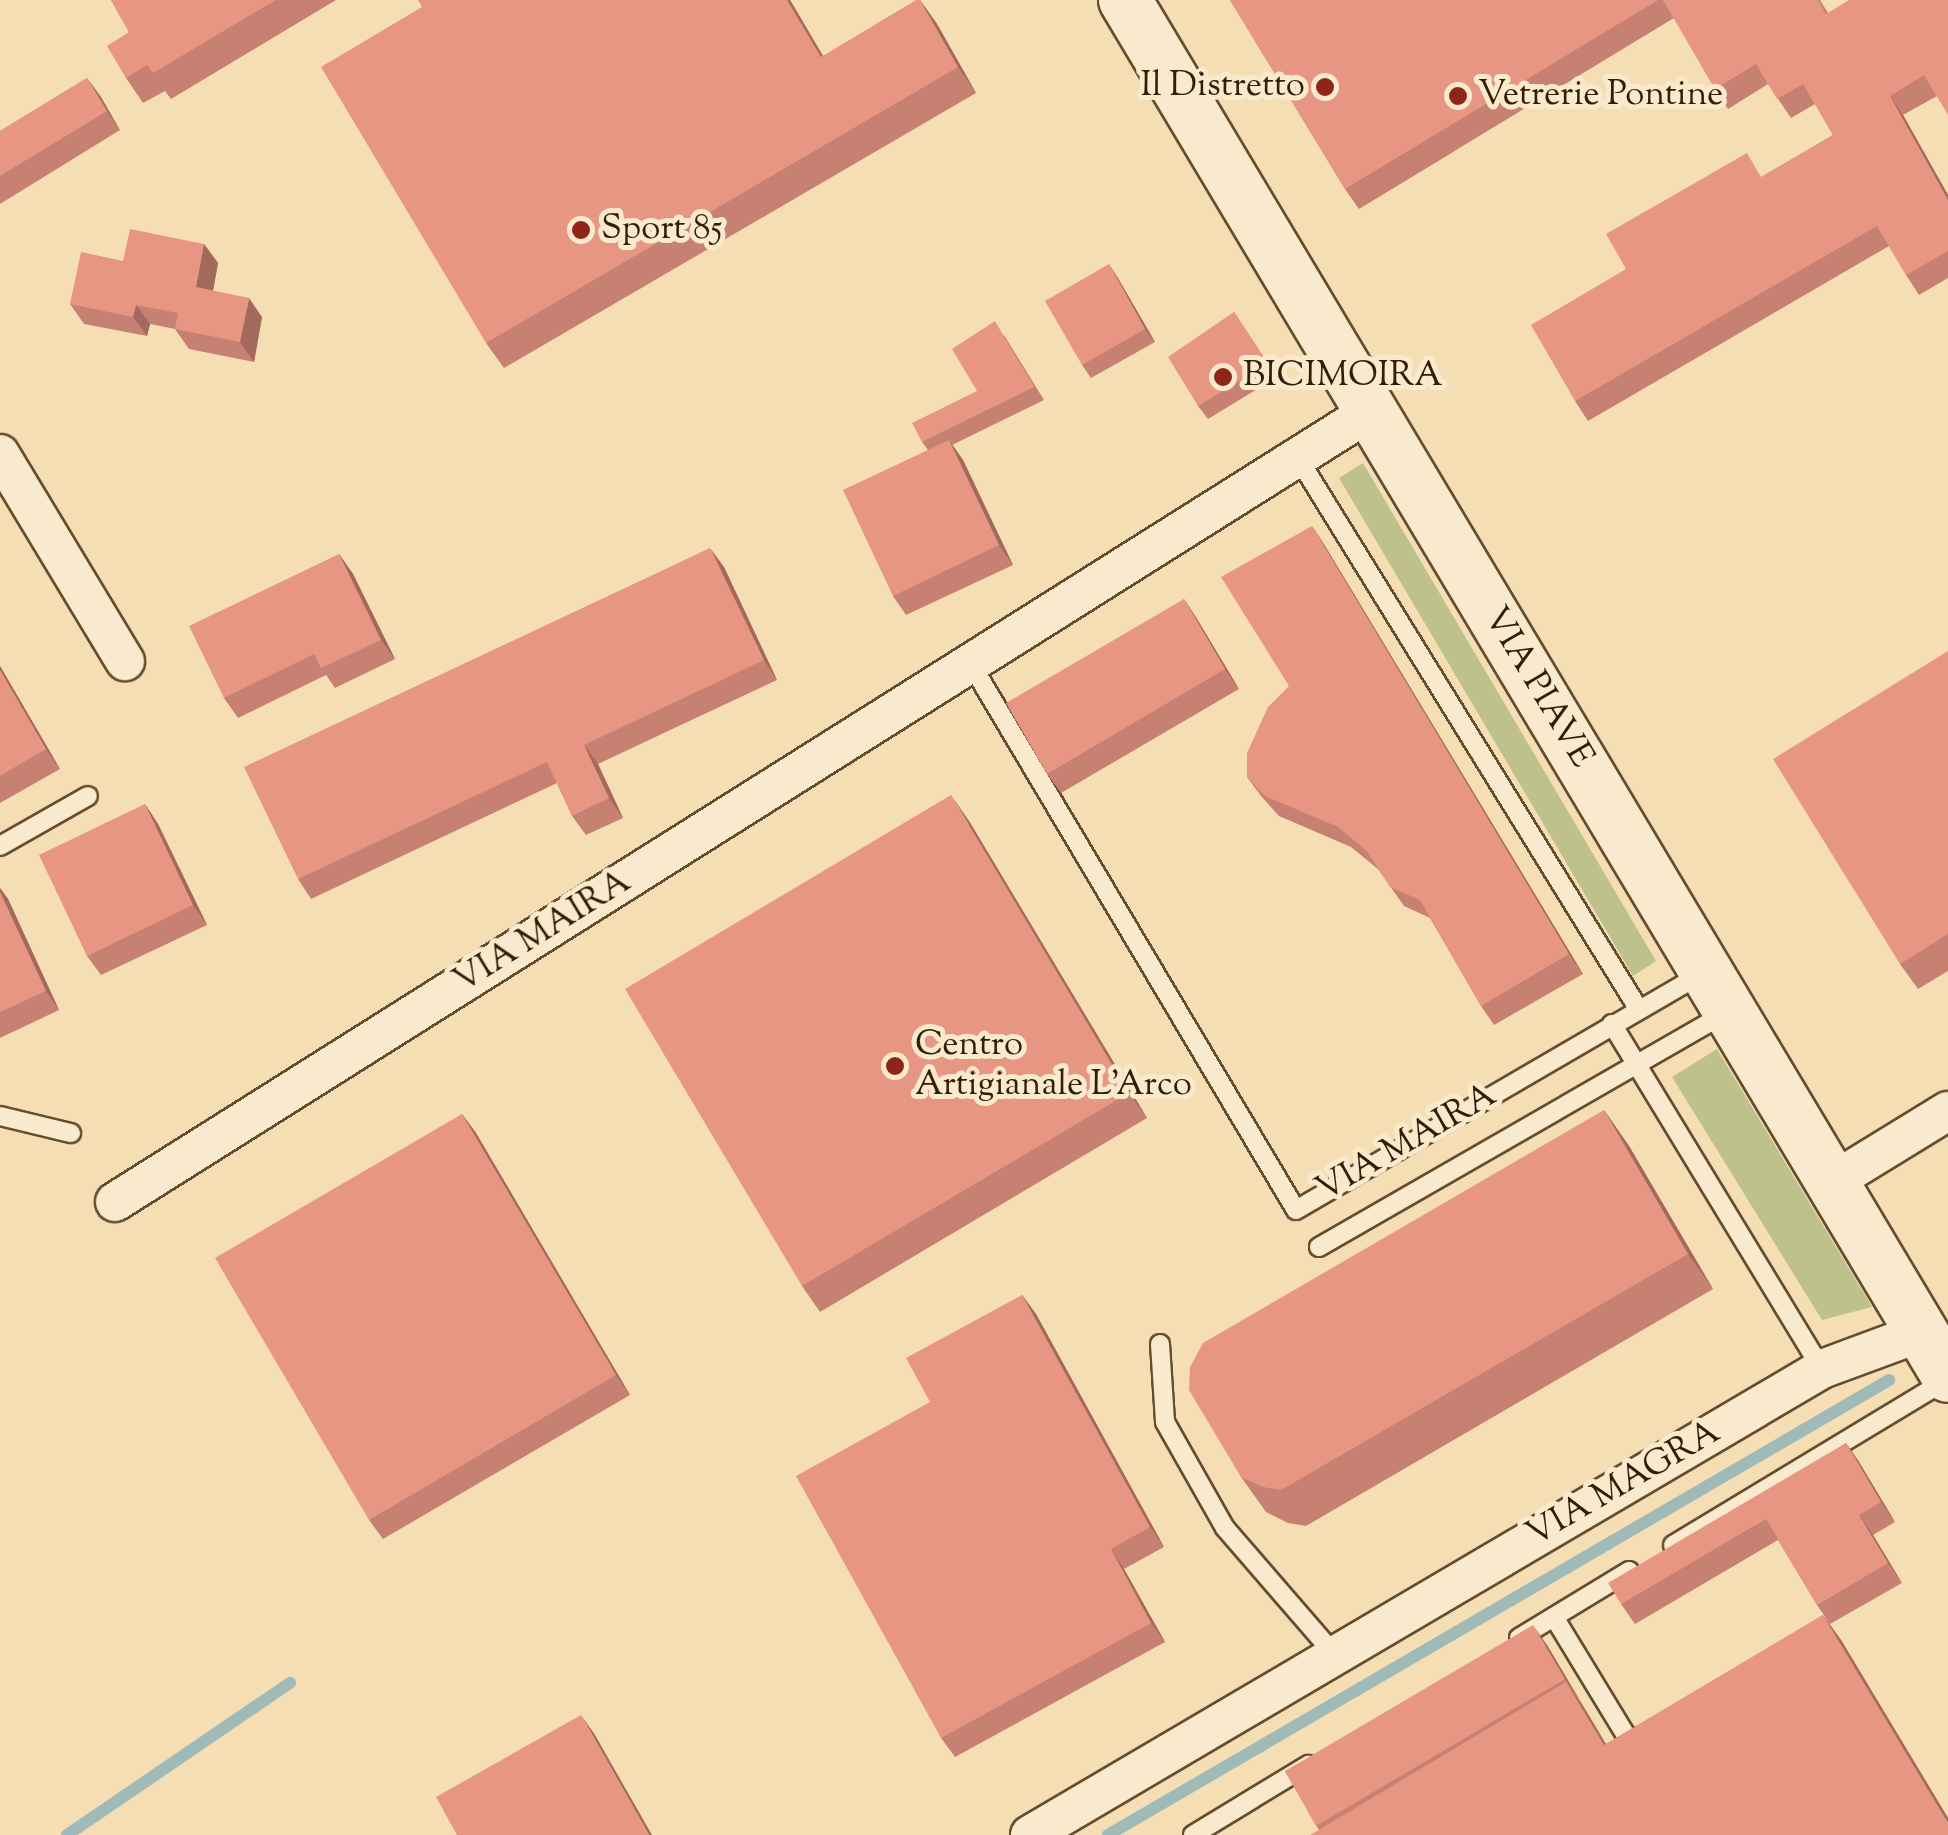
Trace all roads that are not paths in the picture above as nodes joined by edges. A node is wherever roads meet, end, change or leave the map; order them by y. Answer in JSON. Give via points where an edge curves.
{"nodes":[{"id":1,"x":1124,"y":0,"type":"edge"},
{"id":2,"x":1372,"y":411,"type":"junction"},
{"id":3,"x":0,"y":454,"type":"edge"},
{"id":4,"x":1298,"y":458,"type":"junction"},
{"id":5,"x":126,"y":662,"type":"dead end"},
{"id":6,"x":970,"y":664,"type":"junction"},
{"id":7,"x":88,"y":796,"type":"dead end"},
{"id":8,"x":0,"y":846,"type":"edge"},
{"id":9,"x":1718,"y":991,"type":"junction"},
{"id":10,"x":1638,"y":1008,"type":"junction"},
{"id":11,"x":1612,"y":1024,"type":"junction"},
{"id":12,"x":1637,"y":1064,"type":"junction"},
{"id":13,"x":1948,"y":1110,"type":"edge"},
{"id":14,"x":0,"y":1116,"type":"edge"},
{"id":15,"x":71,"y":1133,"type":"dead end"},
{"id":16,"x":1832,"y":1182,"type":"junction"},
{"id":17,"x":115,"y":1202,"type":"dead end"},
{"id":18,"x":1318,"y":1248,"type":"dead end"},
{"id":19,"x":1922,"y":1332,"type":"junction"},
{"id":20,"x":1160,"y":1344,"type":"dead end"},
{"id":21,"x":1822,"y":1369,"type":"junction"},
{"id":22,"x":1948,"y":1377,"type":"edge"},
{"id":23,"x":1656,"y":1555,"type":"edge"},
{"id":24,"x":1639,"y":1566,"type":"edge"},
{"id":25,"x":1554,"y":1617,"type":"junction"},
{"id":26,"x":1505,"y":1646,"type":"edge"},
{"id":27,"x":1335,"y":1656,"type":"junction"},
{"id":28,"x":1663,"y":1722,"type":"edge"},
{"id":29,"x":1324,"y":1756,"type":"edge"},
{"id":30,"x":1030,"y":1835,"type":"edge"},
{"id":31,"x":1193,"y":1835,"type":"edge"}],
"edges":[{"from":1,"to":2,"type":"main road","name":"VIA PIAVE"},
{"from":2,"to":4,"type":"street","name":"VIA MAIRA"},
{"from":2,"to":9,"type":"main road","name":"VIA PIAVE"},
{"from":3,"to":5,"type":"street"},
{"from":4,"to":6,"type":"street","name":"VIA MAIRA"},
{"from":4,"to":10,"type":"lane"},
{"from":6,"to":11,"type":"lane","name":"VIA MAIRA","via":[[1296,1210]]},
{"from":6,"to":17,"type":"street","name":"VIA MAIRA"},
{"from":7,"to":8,"type":"lane"},
{"from":9,"to":10,"type":"lane","name":"VIA MAIRA"},
{"from":9,"to":12,"type":"lane"},
{"from":9,"to":16,"type":"main road","name":"VIA PIAVE"},
{"from":10,"to":11,"type":"lane","name":"VIA MAIRA"},
{"from":11,"to":12,"type":"lane"},
{"from":12,"to":18,"type":"lane"},
{"from":12,"to":21,"type":"lane"},
{"from":13,"to":16,"type":"street"},
{"from":14,"to":15,"type":"lane"},
{"from":16,"to":19,"type":"main road","name":"VIA PIAVE"},
{"from":19,"to":21,"type":"street","name":"VIA MAGRA"},
{"from":19,"to":22,"type":"main road","name":"VIA PIAVE"},
{"from":20,"to":27,"type":"lane","via":[[1166,1422],[1216,1512]]},
{"from":21,"to":27,"type":"street","name":"VIA MAGRA"},
{"from":22,"to":23,"type":"lane"},
{"from":24,"to":25,"type":"lane"},
{"from":25,"to":26,"type":"lane"},
{"from":25,"to":28,"type":"lane","via":[[1630,1742]]},
{"from":27,"to":30,"type":"street","name":"VIA MAGRA"},
{"from":29,"to":31,"type":"lane"}]}
